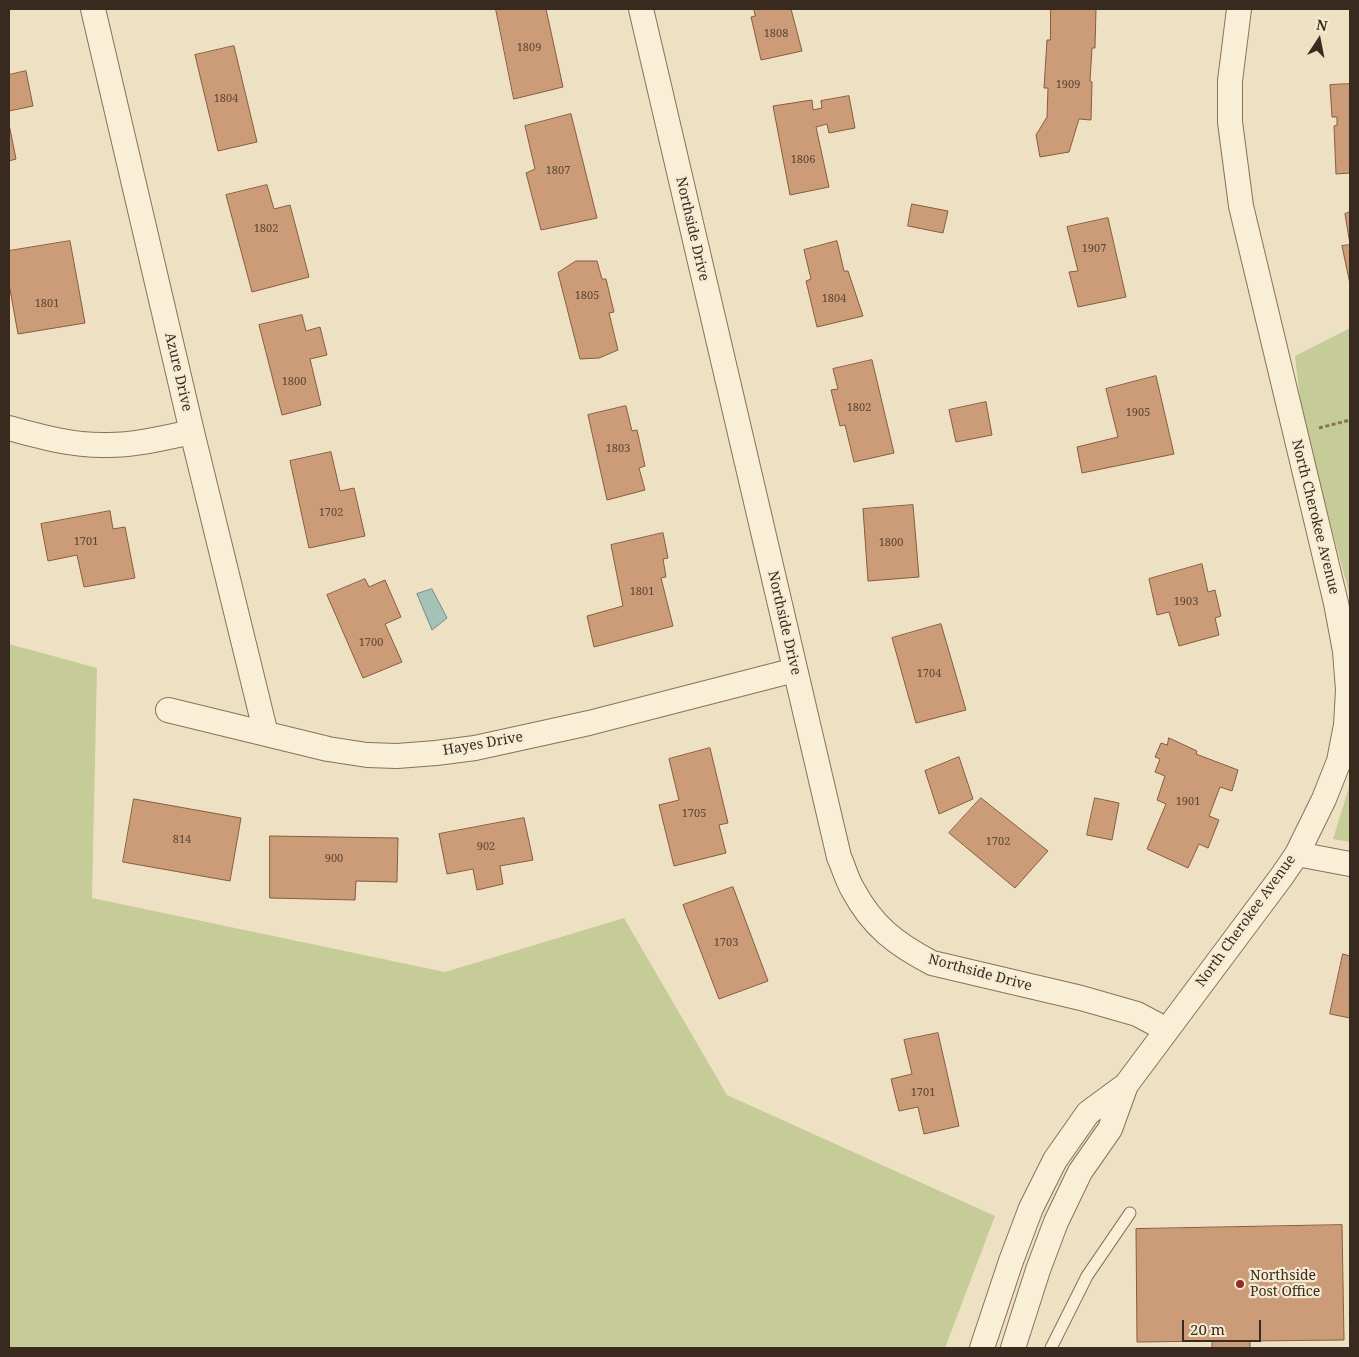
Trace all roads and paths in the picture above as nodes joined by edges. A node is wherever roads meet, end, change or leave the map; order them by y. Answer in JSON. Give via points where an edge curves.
{"nodes":[{"id":1,"x":93,"y":9,"type":"edge"},
{"id":2,"x":640,"y":9,"type":"edge"},
{"id":3,"x":1239,"y":9,"type":"edge"},
{"id":4,"x":1350,"y":420,"type":"edge"},
{"id":5,"x":9,"y":428,"type":"edge"},
{"id":6,"x":192,"y":432,"type":"junction"},
{"id":7,"x":1295,"y":434,"type":"junction"},
{"id":8,"x":795,"y":670,"type":"junction"},
{"id":9,"x":168,"y":710,"type":"dead end"},
{"id":10,"x":266,"y":734,"type":"junction"},
{"id":11,"x":1297,"y":854,"type":"junction"},
{"id":12,"x":1350,"y":864,"type":"edge"},
{"id":13,"x":1167,"y":1030,"type":"junction"},
{"id":14,"x":1126,"y":1085,"type":"junction"},
{"id":15,"x":1130,"y":1213,"type":"dead end"},
{"id":16,"x":982,"y":1348,"type":"edge"},
{"id":17,"x":1013,"y":1348,"type":"edge"},
{"id":18,"x":1051,"y":1348,"type":"edge"}],
"edges":[{"from":1,"to":6,"type":"street","name":"Azure Drive"},
{"from":2,"to":8,"type":"street","name":"Northside Drive"},
{"from":3,"to":7,"type":"street","name":"North Cherokee Avenue","via":[[1230,81],[1230,122],[1235,162],[1241,206]]},
{"from":4,"to":7,"type":"path"},
{"from":5,"to":6,"type":"street","via":[[57,440],[107,445],[137,443]]},
{"from":6,"to":10,"type":"street","name":"Azure Drive"},
{"from":7,"to":11,"type":"street","name":"North Cherokee Avenue","via":[[1336,603],[1348,690],[1339,761]]},
{"from":8,"to":10,"type":"street","name":"Hayes Drive","via":[[589,723],[475,748],[436,753],[367,755]]},
{"from":8,"to":13,"type":"street","name":"Northside Drive","via":[[839,857],[852,889],[870,918],[904,947],[932,963],[1118,1008]]},
{"from":9,"to":10,"type":"street","name":"Hayes Drive"},
{"from":11,"to":12,"type":"street"},
{"from":11,"to":13,"type":"street","name":"North Cherokee Avenue"},
{"from":13,"to":14,"type":"street","name":"North Cherokee Avenue"},
{"from":14,"to":16,"type":"street","name":"North Cherokee Avenue","via":[[1088,1113],[1055,1160],[1031,1208]]},
{"from":14,"to":17,"type":"street","name":"North Cherokee Avenue","via":[[1110,1129],[1080,1172],[1056,1222]]},
{"from":15,"to":18,"type":"lane","via":[[1087,1276]]}]}
